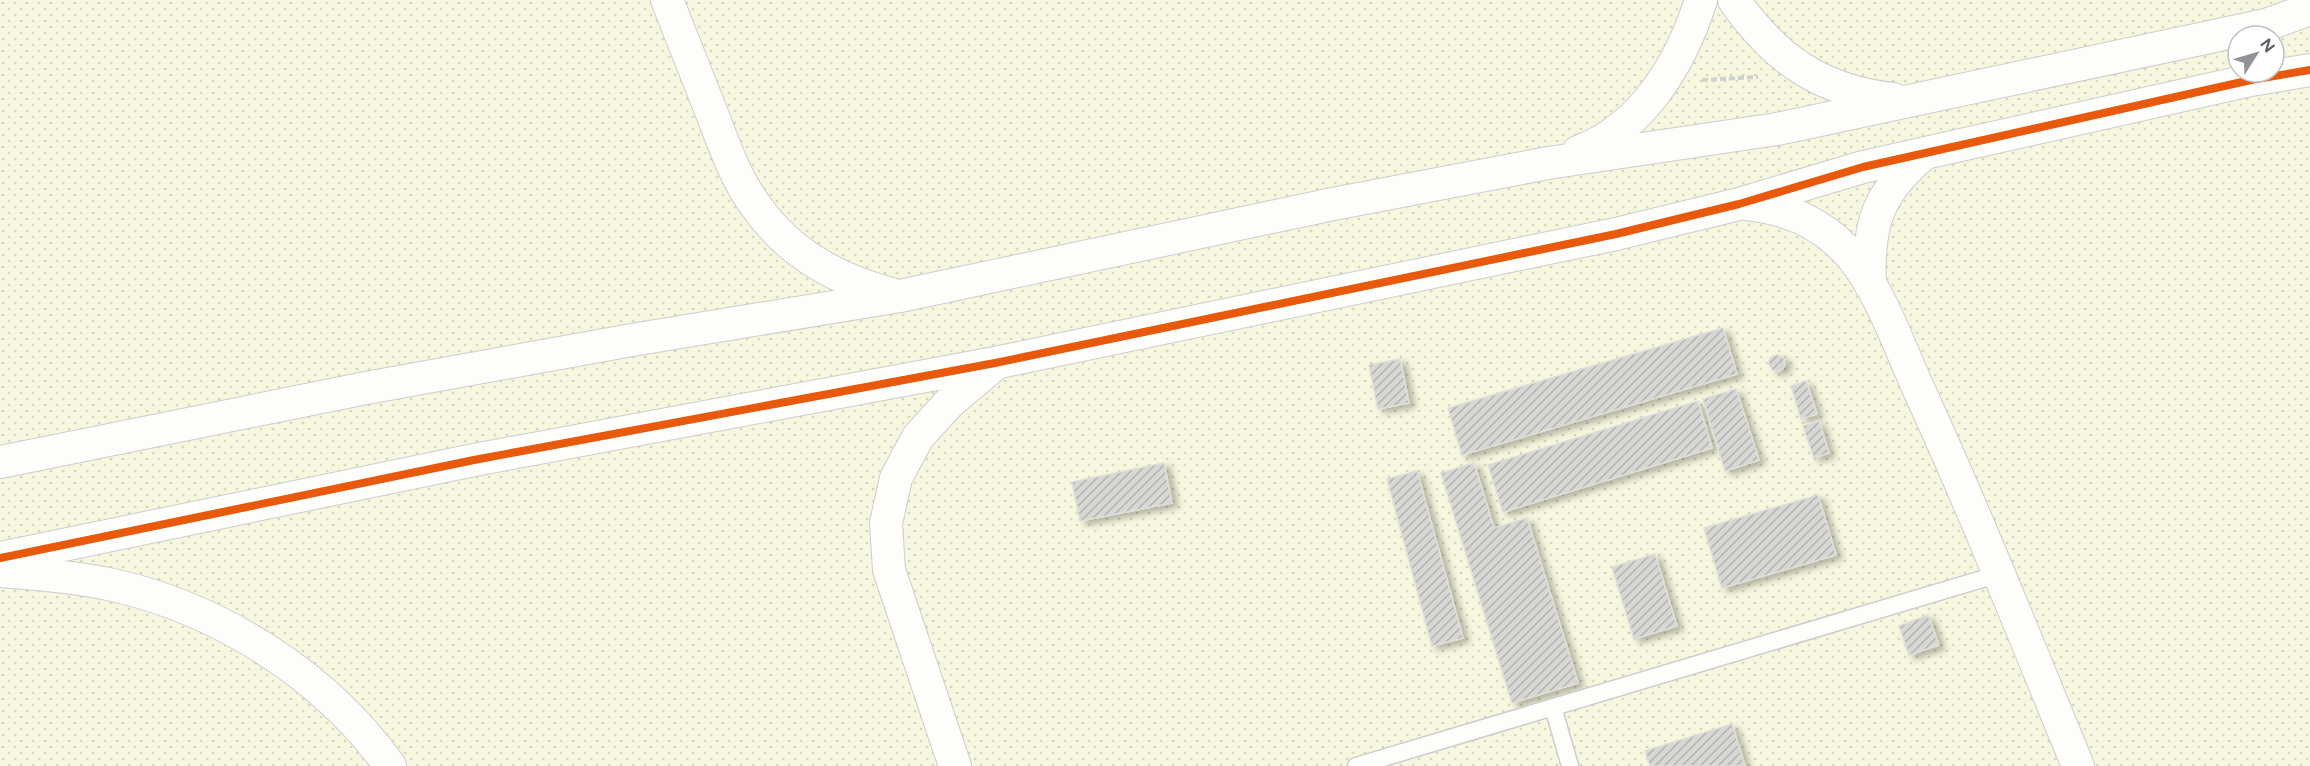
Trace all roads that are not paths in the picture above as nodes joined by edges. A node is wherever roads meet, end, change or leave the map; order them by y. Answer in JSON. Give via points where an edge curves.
{"nodes":[{"id":1,"x":667,"y":0,"type":"edge"},
{"id":2,"x":1701,"y":0,"type":"edge"},
{"id":3,"x":1734,"y":0,"type":"edge"},
{"id":4,"x":2310,"y":9,"type":"edge"},
{"id":5,"x":2310,"y":70,"type":"edge"},
{"id":6,"x":1909,"y":100,"type":"junction"},
{"id":7,"x":1926,"y":152,"type":"junction"},
{"id":8,"x":1548,"y":163,"type":"junction"},
{"id":9,"x":1739,"y":204,"type":"junction"},
{"id":10,"x":1870,"y":284,"type":"junction"},
{"id":11,"x":900,"y":296,"type":"junction"},
{"id":12,"x":995,"y":363,"type":"junction"},
{"id":13,"x":0,"y":462,"type":"edge"},
{"id":14,"x":0,"y":558,"type":"edge"},
{"id":15,"x":0,"y":571,"type":"edge"},
{"id":16,"x":1999,"y":574,"type":"junction"},
{"id":17,"x":1553,"y":707,"type":"junction"},
{"id":18,"x":390,"y":766,"type":"edge"},
{"id":19,"x":955,"y":766,"type":"edge"},
{"id":20,"x":1356,"y":766,"type":"edge"},
{"id":21,"x":1570,"y":766,"type":"edge"},
{"id":22,"x":2078,"y":766,"type":"edge"}],
"edges":[{"from":1,"to":11,"type":"street","via":[[731,162],[752,202],[781,236],[817,264],[857,285]]},
{"from":2,"to":8,"type":"street","via":[[1691,33],[1672,70],[1648,102],[1619,129],[1585,149]]},
{"from":3,"to":6,"type":"street","via":[[1754,28],[1786,58],[1824,82],[1865,96]]},
{"from":4,"to":6,"type":"street","via":[[2266,25]]},
{"from":5,"to":7,"type":"street"},
{"from":6,"to":8,"type":"street","via":[[1777,129]]},
{"from":7,"to":9,"type":"street"},
{"from":7,"to":10,"type":"street","via":[[1903,172],[1874,223],[1869,253]]},
{"from":8,"to":11,"type":"street","via":[[1333,204]]},
{"from":9,"to":10,"type":"street","via":[[1771,206],[1802,216],[1852,256]]},
{"from":9,"to":12,"type":"street","via":[[1616,234]]},
{"from":10,"to":16,"type":"street"},
{"from":11,"to":13,"type":"street","via":[[366,388]]},
{"from":12,"to":14,"type":"street","via":[[474,459]]},
{"from":12,"to":19,"type":"street","via":[[918,436],[896,478],[886,523],[889,570]]},
{"from":15,"to":18,"type":"street","via":[[114,585],[175,604],[233,631],[286,664],[336,704]]},
{"from":16,"to":17,"type":"lane"},
{"from":16,"to":22,"type":"street"},
{"from":17,"to":20,"type":"lane"},
{"from":17,"to":21,"type":"lane"}]}
